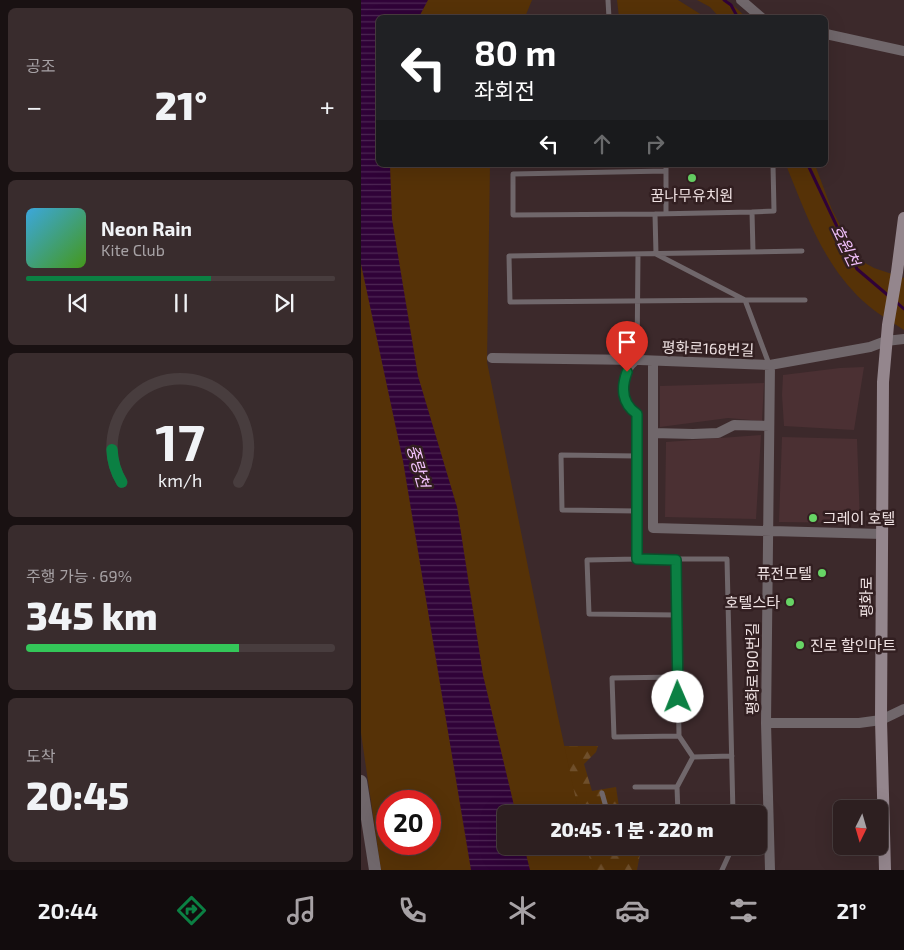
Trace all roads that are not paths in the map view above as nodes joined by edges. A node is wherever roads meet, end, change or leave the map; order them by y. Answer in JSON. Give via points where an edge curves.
{"nodes":[{"id":1,"x":608,"y":0,"type":"edge"},
{"id":2,"x":741,"y":0,"type":"edge"},
{"id":3,"x":609,"y":15,"type":"edge"},
{"id":4,"x":758,"y":15,"type":"edge"},
{"id":5,"x":828,"y":34,"type":"edge"},
{"id":6,"x":904,"y":51,"type":"edge"},
{"id":7,"x":666,"y":167,"type":"edge"},
{"id":8,"x":773,"y":167,"type":"edge"},
{"id":9,"x":666,"y":172,"type":"junction"},
{"id":10,"x":752,"y":212,"type":"junction"},
{"id":11,"x":655,"y":214,"type":"junction"},
{"id":12,"x":666,"y":214,"type":"junction"},
{"id":13,"x":904,"y":218,"type":"edge"},
{"id":14,"x":802,"y":251,"type":"dead end"},
{"id":15,"x":753,"y":252,"type":"junction"},
{"id":16,"x":638,"y":254,"type":"junction"},
{"id":17,"x":656,"y":254,"type":"junction"},
{"id":18,"x":638,"y":300,"type":"junction"},
{"id":19,"x":745,"y":300,"type":"junction"},
{"id":20,"x":805,"y":300,"type":"dead end"},
{"id":21,"x":904,"y":339,"type":"edge"},
{"id":22,"x":886,"y":341,"type":"junction"},
{"id":23,"x":492,"y":358,"type":"dead end"},
{"id":24,"x":639,"y":360,"type":"junction"},
{"id":25,"x":653,"y":361,"type":"junction"},
{"id":26,"x":770,"y":365,"type":"junction"},
{"id":27,"x":769,"y":426,"type":"junction"},
{"id":28,"x":653,"y":433,"type":"junction"},
{"id":29,"x":637,"y":456,"type":"junction"},
{"id":30,"x":637,"y":511,"type":"junction"},
{"id":31,"x":768,"y":530,"type":"junction"},
{"id":32,"x":883,"y":534,"type":"junction"},
{"id":33,"x":637,"y":559,"type":"junction"},
{"id":34,"x":676,"y":560,"type":"junction"},
{"id":35,"x":677,"y":615,"type":"junction"},
{"id":36,"x":678,"y":677,"type":"junction"},
{"id":37,"x":904,"y":709,"type":"edge"},
{"id":38,"x":881,"y":720,"type":"junction"},
{"id":39,"x":766,"y":723,"type":"junction"},
{"id":40,"x":679,"y":736,"type":"junction"},
{"id":41,"x":732,"y":756,"type":"junction"},
{"id":42,"x":693,"y":757,"type":"junction"},
{"id":43,"x":361,"y":780,"type":"edge"},
{"id":44,"x":677,"y":786,"type":"junction"},
{"id":45,"x":635,"y":787,"type":"dead end"},
{"id":46,"x":602,"y":793,"type":"dead end"},
{"id":47,"x":605,"y":805,"type":"edge"},
{"id":48,"x":678,"y":805,"type":"edge"},
{"id":49,"x":733,"y":805,"type":"edge"},
{"id":50,"x":729,"y":855,"type":"edge"},
{"id":51,"x":375,"y":870,"type":"edge"},
{"id":52,"x":722,"y":870,"type":"edge"},
{"id":53,"x":770,"y":870,"type":"edge"},
{"id":54,"x":885,"y":870,"type":"edge"}],
"edges":[{"from":1,"to":3,"type":"lane"},
{"from":2,"to":4,"type":"street"},
{"from":5,"to":6,"type":"street"},
{"from":7,"to":9,"type":"lane"},
{"from":8,"to":10,"type":"lane","via":[[774,211]]},
{"from":9,"to":11,"type":"lane","via":[[513,174],[513,216]]},
{"from":9,"to":12,"type":"lane"},
{"from":10,"to":12,"type":"lane"},
{"from":10,"to":15,"type":"lane"},
{"from":11,"to":12,"type":"lane"},
{"from":11,"to":17,"type":"lane"},
{"from":13,"to":22,"type":"main road","name":"평화로"},
{"from":14,"to":15,"type":"lane"},
{"from":15,"to":17,"type":"lane"},
{"from":16,"to":17,"type":"lane"},
{"from":16,"to":18,"type":"lane"},
{"from":16,"to":18,"type":"lane","via":[[509,256],[510,302]]},
{"from":17,"to":19,"type":"lane"},
{"from":18,"to":19,"type":"lane"},
{"from":18,"to":24,"type":"lane"},
{"from":19,"to":20,"type":"lane"},
{"from":19,"to":26,"type":"lane"},
{"from":21,"to":22,"type":"street","name":"평화로168번길"},
{"from":22,"to":26,"type":"street","name":"평화로168번길","via":[[870,347]]},
{"from":22,"to":32,"type":"main road","name":"평화로"},
{"from":23,"to":24,"type":"street"},
{"from":24,"to":25,"type":"street"},
{"from":24,"to":29,"type":"lane","via":[[627,372],[624,384],[625,402],[637,414]]},
{"from":25,"to":26,"type":"street","name":"평화로168번길"},
{"from":25,"to":28,"type":"street","name":"평화로168번길"},
{"from":26,"to":27,"type":"street","name":"평화로190번길"},
{"from":27,"to":28,"type":"street","via":[[734,425],[718,433]]},
{"from":27,"to":31,"type":"street","name":"평화로190번길"},
{"from":28,"to":31,"type":"street","name":"평화로168번길","via":[[653,528]]},
{"from":29,"to":30,"type":"lane"},
{"from":29,"to":30,"type":"lane","via":[[561,455],[562,510]]},
{"from":30,"to":33,"type":"lane"},
{"from":31,"to":32,"type":"street","name":"평화로168번길"},
{"from":31,"to":39,"type":"street","name":"평화로190번길"},
{"from":32,"to":38,"type":"main road","name":"평화로"},
{"from":33,"to":34,"type":"lane"},
{"from":33,"to":35,"type":"lane","via":[[587,560],[589,614]]},
{"from":34,"to":35,"type":"lane"},
{"from":34,"to":41,"type":"lane","via":[[727,559]]},
{"from":35,"to":36,"type":"lane"},
{"from":36,"to":40,"type":"lane"},
{"from":36,"to":40,"type":"lane","via":[[612,678],[614,737]]},
{"from":37,"to":38,"type":"street","name":"평화로190번길"},
{"from":38,"to":39,"type":"street","name":"평화로190번길"},
{"from":38,"to":54,"type":"main road","name":"평화로"},
{"from":39,"to":53,"type":"street"},
{"from":40,"to":42,"type":"lane"},
{"from":41,"to":42,"type":"lane"},
{"from":41,"to":49,"type":"lane"},
{"from":42,"to":44,"type":"lane"},
{"from":43,"to":51,"type":"street"},
{"from":44,"to":45,"type":"lane"},
{"from":44,"to":48,"type":"lane"},
{"from":46,"to":47,"type":"lane"},
{"from":50,"to":52,"type":"lane"}]}
